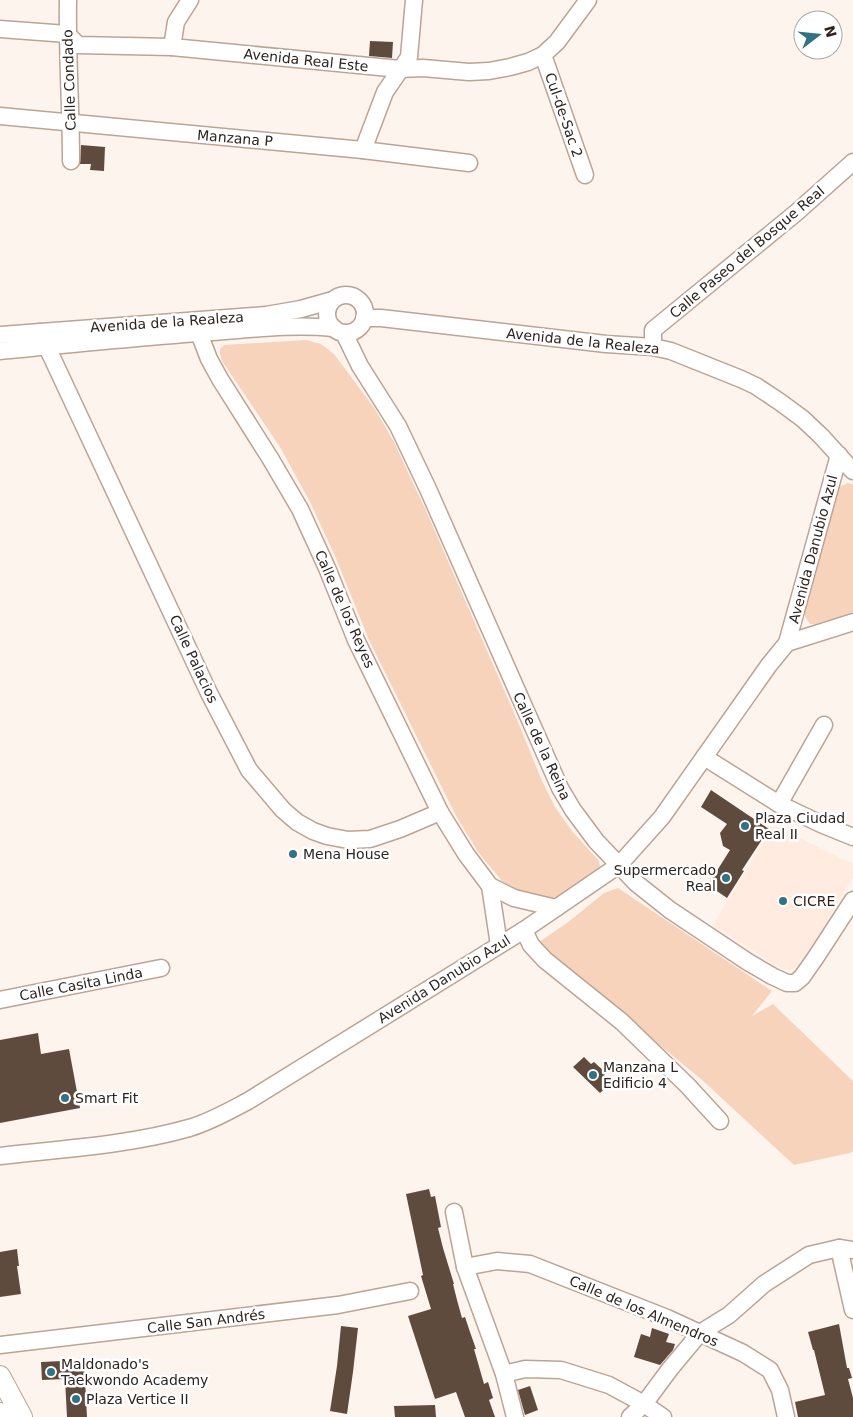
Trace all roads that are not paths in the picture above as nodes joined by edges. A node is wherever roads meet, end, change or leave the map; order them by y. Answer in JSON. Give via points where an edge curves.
{"nodes":[{"id":1,"x":68,"y":0,"type":"edge"},
{"id":2,"x":190,"y":0,"type":"edge"},
{"id":3,"x":414,"y":0,"type":"edge"},
{"id":4,"x":588,"y":0,"type":"edge"},
{"id":5,"x":0,"y":29,"type":"edge"},
{"id":6,"x":67,"y":34,"type":"junction"},
{"id":7,"x":172,"y":47,"type":"junction"},
{"id":8,"x":543,"y":55,"type":"junction"},
{"id":9,"x":400,"y":69,"type":"junction"},
{"id":10,"x":0,"y":116,"type":"edge"},
{"id":11,"x":71,"y":123,"type":"junction"},
{"id":12,"x":363,"y":150,"type":"junction"},
{"id":13,"x":71,"y":161,"type":"dead end"},
{"id":14,"x":853,"y":162,"type":"edge"},
{"id":15,"x":469,"y":163,"type":"dead end"},
{"id":16,"x":584,"y":176,"type":"dead end"},
{"id":17,"x":333,"y":300,"type":"junction"},
{"id":18,"x":364,"y":318,"type":"junction"},
{"id":19,"x":339,"y":331,"type":"junction"},
{"id":20,"x":199,"y":333,"type":"junction"},
{"id":21,"x":0,"y":335,"type":"edge"},
{"id":22,"x":43,"y":339,"type":"junction"},
{"id":23,"x":653,"y":347,"type":"junction"},
{"id":24,"x":0,"y":351,"type":"edge"},
{"id":25,"x":839,"y":455,"type":"junction"},
{"id":26,"x":853,"y":471,"type":"edge"},
{"id":27,"x":853,"y":622,"type":"edge"},
{"id":28,"x":787,"y":644,"type":"junction"},
{"id":29,"x":824,"y":725,"type":"dead end"},
{"id":30,"x":705,"y":756,"type":"junction"},
{"id":31,"x":780,"y":804,"type":"junction"},
{"id":32,"x":440,"y":812,"type":"junction"},
{"id":33,"x":853,"y":837,"type":"edge"},
{"id":34,"x":619,"y":864,"type":"junction"},
{"id":35,"x":490,"y":886,"type":"junction"},
{"id":36,"x":853,"y":900,"type":"edge"},
{"id":37,"x":556,"y":908,"type":"junction"},
{"id":38,"x":524,"y":930,"type":"junction"},
{"id":39,"x":499,"y":945,"type":"junction"},
{"id":40,"x":161,"y":968,"type":"dead end"},
{"id":41,"x":0,"y":1000,"type":"edge"},
{"id":42,"x":720,"y":1121,"type":"dead end"},
{"id":43,"x":0,"y":1156,"type":"edge"},
{"id":44,"x":454,"y":1212,"type":"dead end"},
{"id":45,"x":846,"y":1249,"type":"edge"},
{"id":46,"x":465,"y":1266,"type":"junction"},
{"id":47,"x":410,"y":1291,"type":"dead end"},
{"id":48,"x":853,"y":1310,"type":"edge"},
{"id":49,"x":700,"y":1333,"type":"junction"},
{"id":50,"x":0,"y":1345,"type":"edge"},
{"id":51,"x":504,"y":1374,"type":"junction"},
{"id":52,"x":0,"y":1376,"type":"edge"},
{"id":53,"x":644,"y":1404,"type":"junction"},
{"id":54,"x":0,"y":1413,"type":"edge"},
{"id":55,"x":2,"y":1417,"type":"edge"},
{"id":56,"x":22,"y":1417,"type":"edge"},
{"id":57,"x":515,"y":1417,"type":"edge"},
{"id":58,"x":630,"y":1417,"type":"edge"},
{"id":59,"x":663,"y":1417,"type":"edge"},
{"id":60,"x":786,"y":1417,"type":"edge"}],
"edges":[{"from":1,"to":6,"type":"street","name":"Calle Condado"},
{"from":2,"to":7,"type":"street","via":[[176,22]]},
{"from":3,"to":9,"type":"street","via":[[409,57]]},
{"from":4,"to":8,"type":"street","name":"Avenida Real Este","via":[[557,42]]},
{"from":5,"to":6,"type":"street","name":"Avenida Real Este"},
{"from":6,"to":7,"type":"street","name":"Avenida Real Este","via":[[78,45]]},
{"from":6,"to":11,"type":"street","name":"Calle Condado"},
{"from":7,"to":9,"type":"street","name":"Avenida Real Este"},
{"from":8,"to":9,"type":"street","name":"Avenida Real Este","via":[[489,71]]},
{"from":8,"to":16,"type":"street","name":"Cul-de-Sac 2"},
{"from":9,"to":12,"type":"street","via":[[385,92]]},
{"from":10,"to":11,"type":"street","name":"Manzana P"},
{"from":11,"to":12,"type":"street","name":"Manzana P"},
{"from":11,"to":13,"type":"street","name":"Calle Condado"},
{"from":12,"to":15,"type":"street","name":"Manzana P"},
{"from":14,"to":23,"type":"street","name":"Calle Paseo del Bosque Real","via":[[653,330]]},
{"from":17,"to":18,"type":"street","via":[[352,296],[362,305]]},
{"from":17,"to":19,"type":"street","via":[[327,311],[330,324]]},
{"from":17,"to":22,"type":"street","name":"Avenida de la Realeza","via":[[266,315]]},
{"from":18,"to":19,"type":"street","via":[[354,331]]},
{"from":18,"to":23,"type":"street","name":"Avenida de la Realeza"},
{"from":19,"to":20,"type":"street","name":"Avenida de la Realeza","via":[[309,326]]},
{"from":19,"to":34,"type":"street","name":"Calle de la Reina","via":[[398,426],[560,788],[596,841]]},
{"from":20,"to":22,"type":"street","name":"Avenida de la Realeza"},
{"from":20,"to":32,"type":"street","name":"Calle de los Reyes","via":[[220,379],[300,509],[356,640]]},
{"from":21,"to":22,"type":"street","name":"Avenida de la Realeza"},
{"from":22,"to":24,"type":"street","name":"Avenida de la Realeza"},
{"from":22,"to":32,"type":"street","name":"Calle Palacios","via":[[229,734],[249,770],[270,796],[283,810],[313,831],[348,840],[370,839],[400,830]]},
{"from":23,"to":25,"type":"street","name":"Avenida de la Realeza","via":[[671,351],[756,386],[803,419]]},
{"from":25,"to":26,"type":"street","name":"Avenida de la Realeza"},
{"from":25,"to":28,"type":"street","name":"Avenida Danubio Azul"},
{"from":27,"to":28,"type":"street","name":"Avenida Danubio Azul"},
{"from":28,"to":30,"type":"street","name":"Avenida Danubio Azul"},
{"from":29,"to":31,"type":"street"},
{"from":30,"to":31,"type":"street"},
{"from":30,"to":34,"type":"street","name":"Avenida Danubio Azul","via":[[662,817]]},
{"from":31,"to":33,"type":"street"},
{"from":32,"to":35,"type":"street","name":"Calle de los Reyes"},
{"from":34,"to":36,"type":"street","name":"Calle de la Reina","via":[[636,883],[670,910],[748,962],[787,983],[802,977]]},
{"from":34,"to":37,"type":"street","name":"Avenida Danubio Azul"},
{"from":35,"to":37,"type":"street","name":"Calle de los Reyes","via":[[514,898]]},
{"from":35,"to":39,"type":"street","name":"Calle de los Reyes"},
{"from":37,"to":38,"type":"street","name":"Avenida Danubio Azul"},
{"from":38,"to":39,"type":"street","name":"Avenida Danubio Azul"},
{"from":38,"to":42,"type":"street","via":[[531,945],[545,960],[622,1022]]},
{"from":39,"to":43,"type":"street","name":"Avenida Danubio Azul","via":[[220,1116],[190,1128],[159,1135]]},
{"from":40,"to":41,"type":"street","name":"Calle Casita Linda"},
{"from":44,"to":46,"type":"street"},
{"from":45,"to":48,"type":"street"},
{"from":45,"to":49,"type":"street","via":[[809,1255],[764,1284],[729,1315]]},
{"from":46,"to":49,"type":"street","name":"Calle de los Almendros","via":[[497,1261],[530,1264]]},
{"from":46,"to":51,"type":"street"},
{"from":47,"to":50,"type":"street","name":"Calle San Andrés","via":[[338,1304]]},
{"from":49,"to":53,"type":"street"},
{"from":49,"to":60,"type":"street","name":"Calle de los Almendros","via":[[770,1370],[780,1390]]},
{"from":51,"to":53,"type":"street","via":[[525,1369],[561,1370],[609,1385]]},
{"from":51,"to":57,"type":"street"},
{"from":52,"to":56,"type":"main road"},
{"from":53,"to":58,"type":"street"},
{"from":53,"to":59,"type":"street"},
{"from":54,"to":55,"type":"main road"}]}
